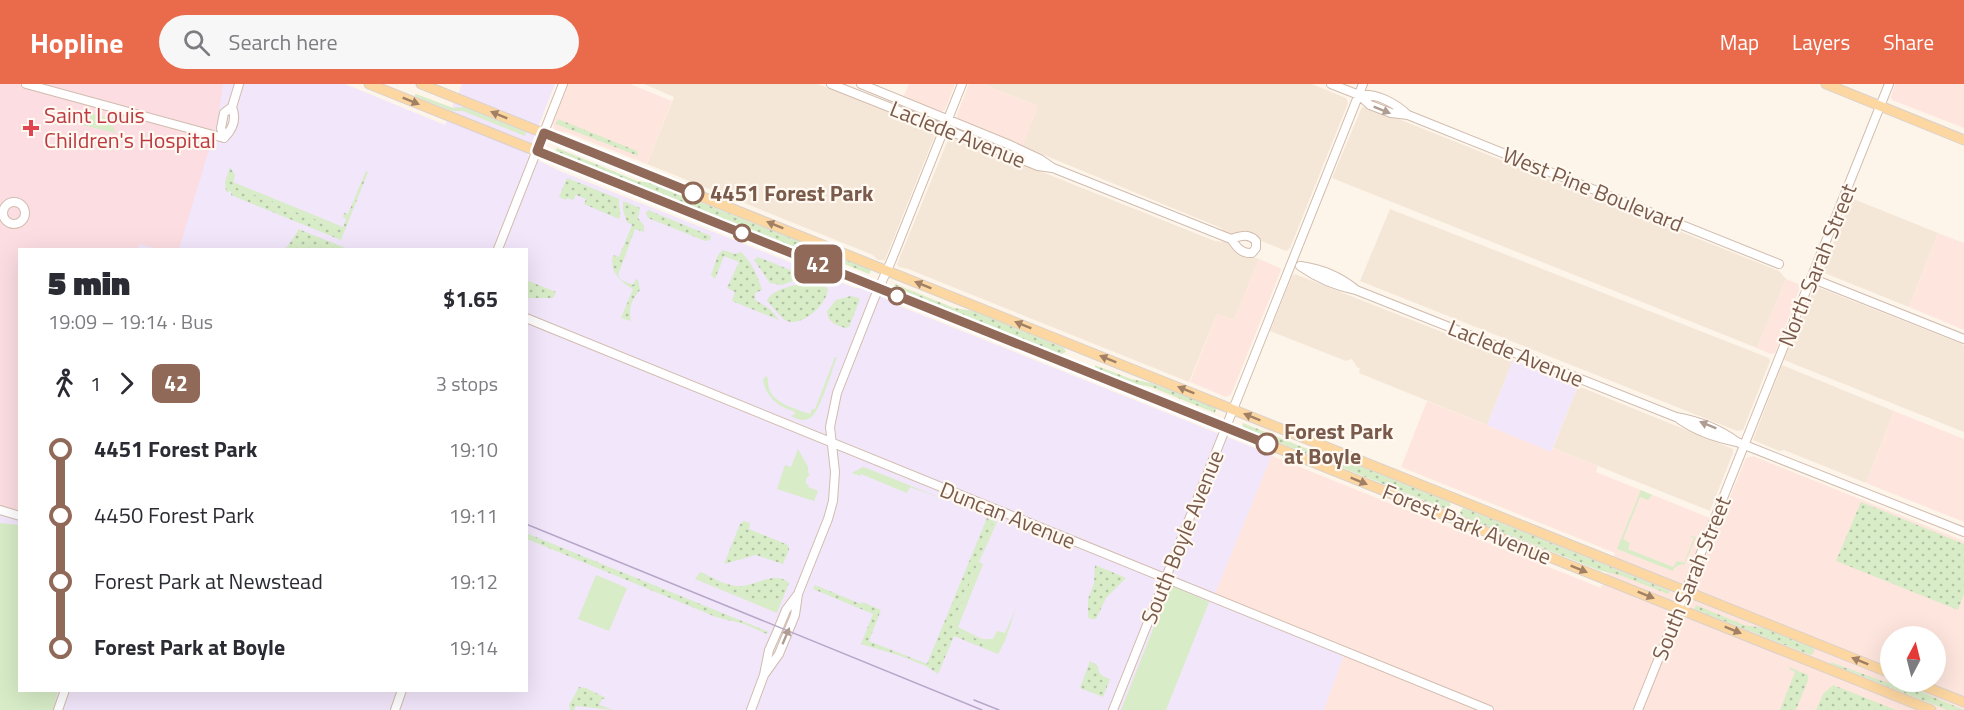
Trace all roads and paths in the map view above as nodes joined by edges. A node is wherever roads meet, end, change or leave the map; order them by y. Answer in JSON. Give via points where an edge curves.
{"nodes":[{"id":1,"x":26,"y":84,"type":"edge"},
{"id":2,"x":239,"y":84,"type":"edge"},
{"id":3,"x":369,"y":84,"type":"edge"},
{"id":4,"x":421,"y":84,"type":"edge"},
{"id":5,"x":562,"y":84,"type":"edge"},
{"id":6,"x":831,"y":84,"type":"edge"},
{"id":7,"x":861,"y":84,"type":"edge"},
{"id":8,"x":962,"y":84,"type":"edge"},
{"id":9,"x":1331,"y":84,"type":"edge"},
{"id":10,"x":1363,"y":84,"type":"edge"},
{"id":11,"x":1826,"y":84,"type":"edge"},
{"id":12,"x":1889,"y":84,"type":"edge"},
{"id":13,"x":1359,"y":95,"type":"junction"},
{"id":14,"x":1880,"y":106,"type":"junction"},
{"id":15,"x":948,"y":119,"type":"junction"},
{"id":16,"x":944,"y":129,"type":"junction"},
{"id":17,"x":544,"y":133,"type":"junction"},
{"id":18,"x":1964,"y":140,"type":"edge"},
{"id":19,"x":537,"y":151,"type":"junction"},
{"id":20,"x":1053,"y":168,"type":"junction"},
{"id":21,"x":1231,"y":239,"type":"dead end"},
{"id":22,"x":498,"y":248,"type":"edge"},
{"id":23,"x":1779,"y":264,"type":"dead end"},
{"id":24,"x":1295,"y":265,"type":"junction"},
{"id":25,"x":887,"y":271,"type":"junction"},
{"id":26,"x":1811,"y":278,"type":"junction"},
{"id":27,"x":879,"y":288,"type":"junction"},
{"id":28,"x":528,"y":319,"type":"edge"},
{"id":29,"x":1964,"y":339,"type":"edge"},
{"id":30,"x":1233,"y":410,"type":"junction"},
{"id":31,"x":1226,"y":428,"type":"junction"},
{"id":32,"x":831,"y":442,"type":"junction"},
{"id":33,"x":1741,"y":444,"type":"junction"},
{"id":34,"x":0,"y":510,"type":"edge"},
{"id":35,"x":18,"y":515,"type":"edge"},
{"id":36,"x":1964,"y":532,"type":"edge"},
{"id":37,"x":1166,"y":579,"type":"junction"},
{"id":38,"x":1686,"y":590,"type":"junction"},
{"id":39,"x":1678,"y":609,"type":"junction"},
{"id":40,"x":1880,"y":669,"type":"edge"},
{"id":41,"x":63,"y":692,"type":"edge"},
{"id":42,"x":401,"y":692,"type":"edge"},
{"id":43,"x":1939,"y":692,"type":"edge"},
{"id":44,"x":1964,"y":702,"type":"edge"},
{"id":45,"x":58,"y":710,"type":"edge"},
{"id":46,"x":395,"y":710,"type":"edge"},
{"id":47,"x":751,"y":710,"type":"edge"},
{"id":48,"x":1113,"y":710,"type":"edge"},
{"id":49,"x":1489,"y":710,"type":"edge"},
{"id":50,"x":1638,"y":710,"type":"edge"},
{"id":51,"x":1931,"y":710,"type":"edge"}],
"edges":[{"from":1,"to":2,"type":"street","via":[[224,138],[224,113],[232,107]]},
{"from":3,"to":19,"type":"main road","name":"Forest Park Avenue","one_way":true},
{"from":17,"to":4,"type":"main road","name":"Forest Park Avenue","one_way":true},
{"from":5,"to":17,"type":"street"},
{"from":6,"to":16,"type":"street","name":"Laclede Avenue"},
{"from":7,"to":15,"type":"street","name":"Laclede Avenue"},
{"from":8,"to":15,"type":"street"},
{"from":9,"to":13,"type":"street","name":"West Pine Boulevard"},
{"from":10,"to":13,"type":"street","name":"South Boyle Avenue"},
{"from":11,"to":14,"type":"main road"},
{"from":12,"to":14,"type":"street","name":"North Sarah Street"},
{"from":13,"to":23,"type":"street","name":"West Pine Boulevard","via":[[1384,100],[1408,115]]},
{"from":13,"to":24,"type":"street","name":"South Boyle Avenue"},
{"from":14,"to":18,"type":"main road"},
{"from":14,"to":26,"type":"street","name":"North Sarah Street"},
{"from":15,"to":16,"type":"street"},
{"from":15,"to":20,"type":"street","name":"Laclede Avenue"},
{"from":16,"to":20,"type":"street","name":"Laclede Avenue","via":[[1038,166]]},
{"from":16,"to":25,"type":"street"},
{"from":17,"to":19,"type":"street"},
{"from":25,"to":17,"type":"main road","name":"Forest Park Avenue","one_way":true},
{"from":19,"to":22,"type":"street"},
{"from":19,"to":27,"type":"main road","name":"Forest Park Avenue"},
{"from":20,"to":21,"type":"street","name":"Laclede Avenue"},
{"from":24,"to":30,"type":"street","name":"South Boyle Avenue"},
{"from":24,"to":33,"type":"street","name":"Laclede Avenue","via":[[1339,277],[1356,290],[1677,417],[1719,429]]},
{"from":25,"to":27,"type":"street"},
{"from":30,"to":25,"type":"main road","name":"Forest Park Avenue","one_way":true},
{"from":26,"to":29,"type":"street"},
{"from":26,"to":33,"type":"street","name":"North Sarah Street"},
{"from":27,"to":31,"type":"main road","name":"Forest Park Avenue"},
{"from":27,"to":32,"type":"street","via":[[834,400]]},
{"from":28,"to":32,"type":"street","name":"Duncan Avenue"},
{"from":30,"to":31,"type":"street","name":"South Boyle Avenue"},
{"from":38,"to":30,"type":"main road","name":"Forest Park Avenue","one_way":true},
{"from":31,"to":37,"type":"street","name":"South Boyle Avenue"},
{"from":31,"to":39,"type":"main road","name":"Forest Park Avenue","one_way":true},
{"from":32,"to":37,"type":"street","name":"Duncan Avenue"},
{"from":32,"to":47,"type":"street","via":[[835,480],[828,519],[798,594],[795,615]]},
{"from":33,"to":36,"type":"street","name":"Laclede Avenue"},
{"from":33,"to":38,"type":"street","name":"South Sarah Street"},
{"from":34,"to":35,"type":"street"},
{"from":37,"to":48,"type":"street","name":"South Boyle Avenue"},
{"from":37,"to":49,"type":"street","name":"Duncan Avenue"},
{"from":38,"to":39,"type":"street","name":"South Sarah Street"},
{"from":40,"to":38,"type":"main road","name":"Forest Park Avenue","one_way":true},
{"from":39,"to":50,"type":"street","name":"South Sarah Street"},
{"from":39,"to":51,"type":"main road","name":"Forest Park Avenue","one_way":true},
{"from":41,"to":45,"type":"street"},
{"from":42,"to":46,"type":"street"},
{"from":43,"to":44,"type":"main road"}]}
